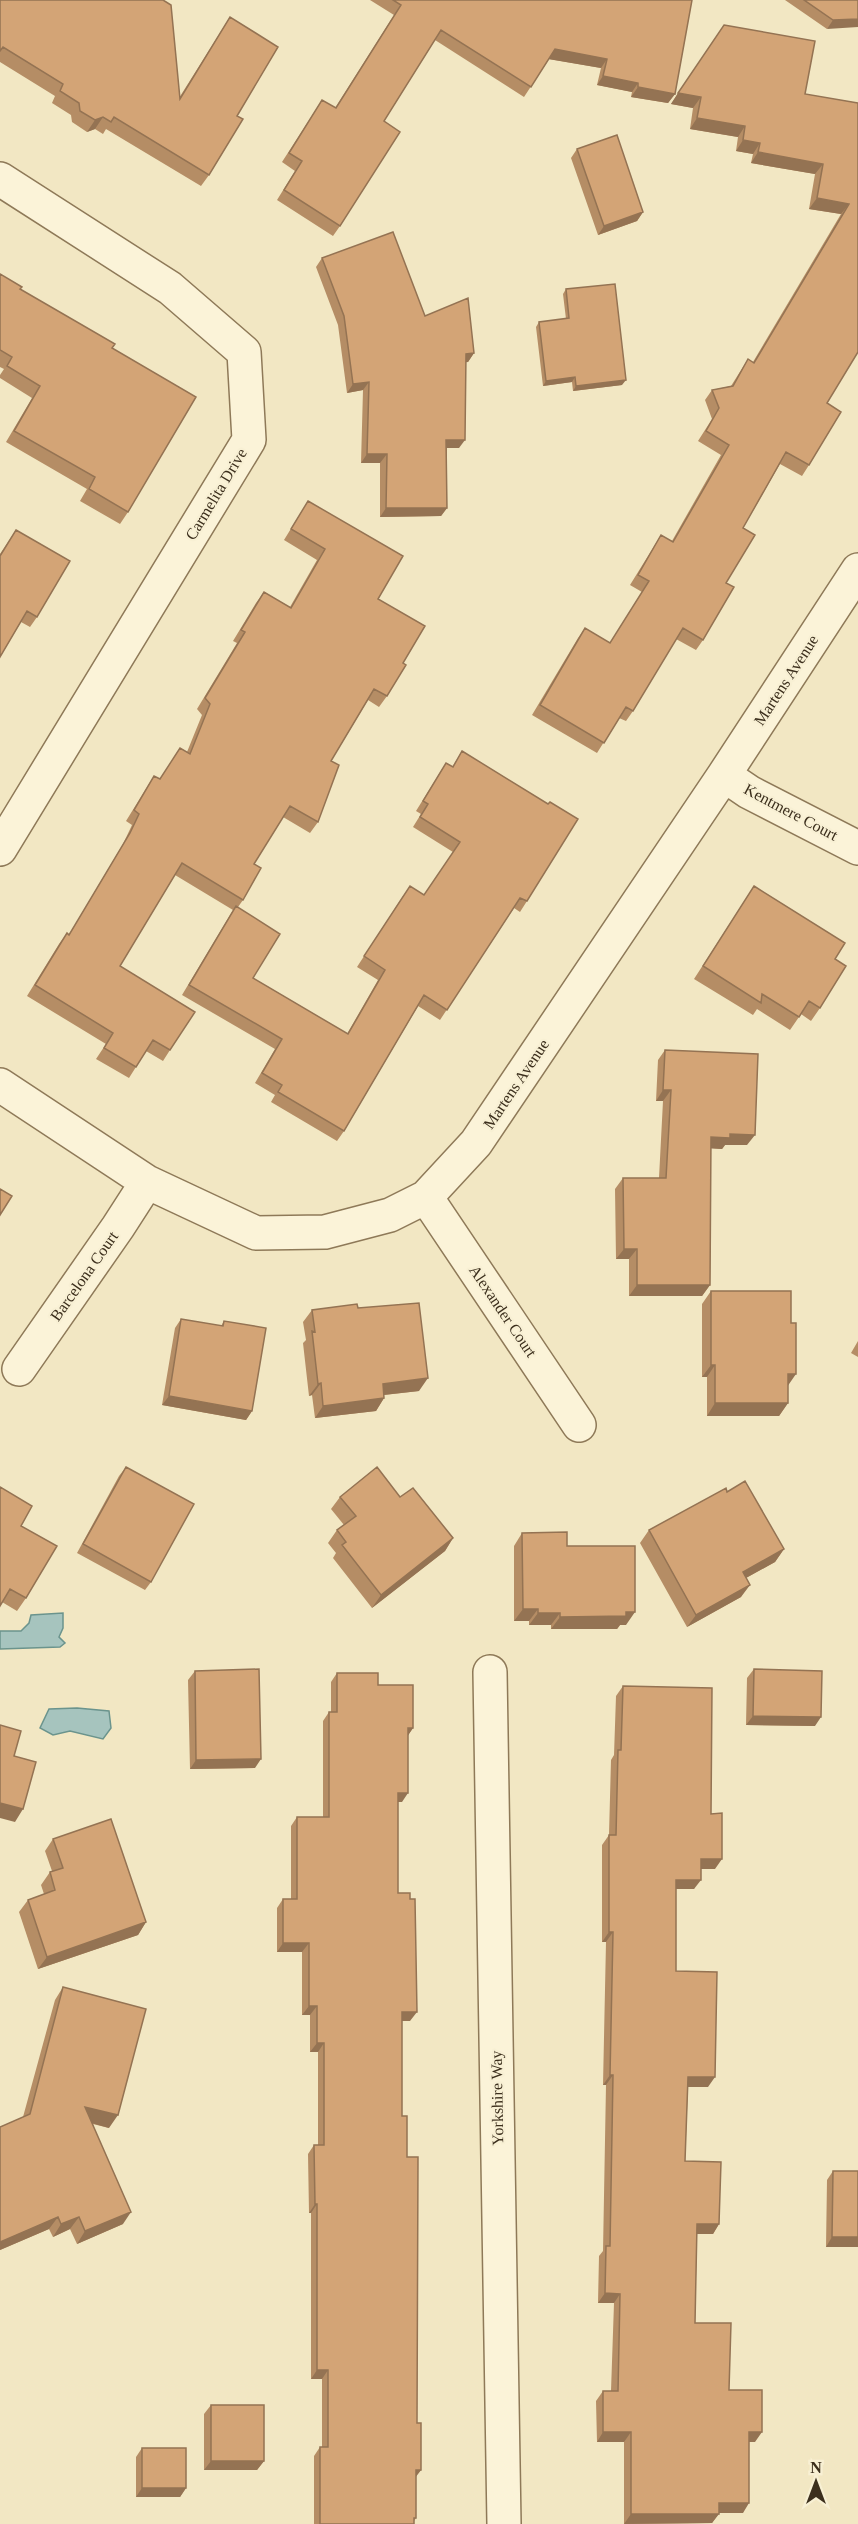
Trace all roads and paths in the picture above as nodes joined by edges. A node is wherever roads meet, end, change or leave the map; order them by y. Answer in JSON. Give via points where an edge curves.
{"nodes":[{"id":1,"x":0,"y":179,"type":"edge"},
{"id":2,"x":858,"y":570,"type":"edge"},
{"id":3,"x":724,"y":775,"type":"junction"},
{"id":4,"x":858,"y":848,"type":"edge"},
{"id":5,"x":0,"y":849,"type":"edge"},
{"id":6,"x":0,"y":1085,"type":"edge"},
{"id":7,"x":147,"y":1182,"type":"junction"},
{"id":8,"x":426,"y":1197,"type":"junction"},
{"id":9,"x":20,"y":1369,"type":"dead end"},
{"id":10,"x":579,"y":1425,"type":"dead end"},
{"id":11,"x":490,"y":1672,"type":"dead end"},
{"id":12,"x":504,"y":2524,"type":"edge"}],
"edges":[{"from":1,"to":5,"type":"street","name":"Carmelita Drive","via":[[170,288],[244,352],[249,440]]},
{"from":2,"to":3,"type":"street","name":"Martens Avenue"},
{"from":3,"to":4,"type":"street","name":"Kentmere Court"},
{"from":3,"to":8,"type":"street","name":"Martens Avenue","via":[[476,1143]]},
{"from":6,"to":7,"type":"street","name":"Martens Avenue"},
{"from":7,"to":8,"type":"street","name":"Martens Avenue","via":[[256,1233],[325,1232],[390,1215]]},
{"from":7,"to":9,"type":"street","name":"Barcelona Court"},
{"from":8,"to":10,"type":"street","name":"Alexander Court"},
{"from":11,"to":12,"type":"street","name":"Yorkshire Way"}]}
